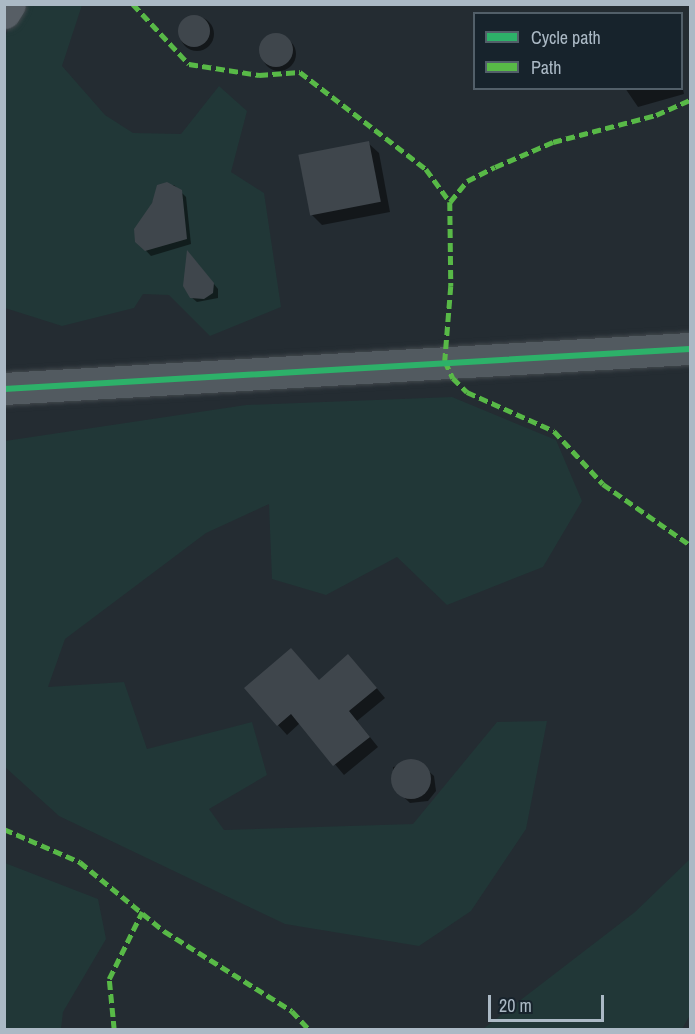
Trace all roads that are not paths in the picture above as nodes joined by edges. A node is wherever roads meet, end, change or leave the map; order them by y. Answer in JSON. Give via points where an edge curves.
{"nodes":[{"id":1,"x":9,"y":4,"type":"edge"},
{"id":2,"x":4,"y":12,"type":"edge"},
{"id":3,"x":690,"y":349,"type":"edge"},
{"id":4,"x":4,"y":389,"type":"edge"}],
"edges":[{"from":1,"to":2,"type":"street"},
{"from":3,"to":4,"type":"street"}]}
